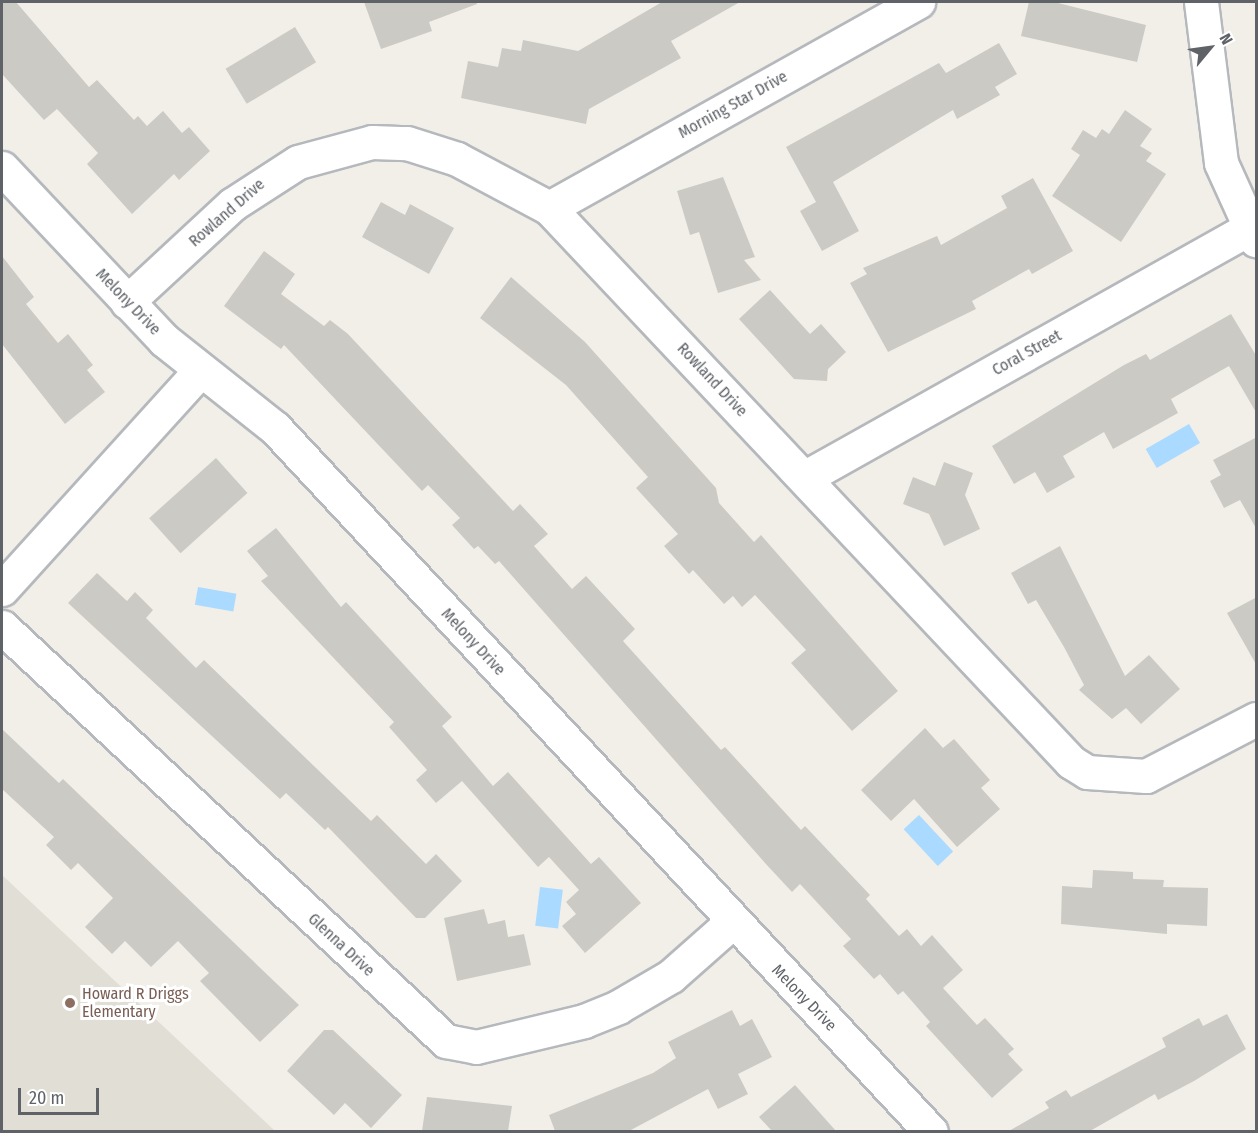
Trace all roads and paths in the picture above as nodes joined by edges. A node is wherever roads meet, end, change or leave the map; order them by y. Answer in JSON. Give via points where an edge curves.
{"nodes":[{"id":1,"x":918,"y":2,"type":"edge"},
{"id":2,"x":1201,"y":2,"type":"edge"},
{"id":3,"x":2,"y":168,"type":"edge"},
{"id":4,"x":549,"y":208,"type":"junction"},
{"id":5,"x":1253,"y":234,"type":"edge"},
{"id":6,"x":128,"y":302,"type":"junction"},
{"id":7,"x":200,"y":371,"type":"junction"},
{"id":8,"x":804,"y":478,"type":"junction"},
{"id":9,"x":2,"y":589,"type":"edge"},
{"id":10,"x":2,"y":627,"type":"edge"},
{"id":11,"x":1257,"y":719,"type":"edge"},
{"id":12,"x":732,"y":922,"type":"junction"},
{"id":13,"x":931,"y":1131,"type":"edge"}],
"edges":[{"from":1,"to":4,"type":"street","name":"Morning Star Drive"},
{"from":2,"to":5,"type":"street","via":[[1221,163]]},
{"from":3,"to":6,"type":"street","name":"Melony Drive"},
{"from":4,"to":6,"type":"street","name":"Rowland Drive","via":[[486,172],[407,143],[336,148],[267,178]]},
{"from":4,"to":8,"type":"street","name":"Rowland Drive"},
{"from":5,"to":8,"type":"street","name":"Coral Street"},
{"from":6,"to":7,"type":"street","name":"Melony Drive"},
{"from":7,"to":9,"type":"street"},
{"from":7,"to":12,"type":"street","name":"Melony Drive","via":[[275,428]]},
{"from":8,"to":11,"type":"street","name":"Rowland Drive","via":[[1052,745],[1087,772],[1130,777],[1160,772]]},
{"from":10,"to":12,"type":"street","name":"Glenna Drive","via":[[446,1041],[476,1047],[610,1011],[671,976]]},
{"from":12,"to":13,"type":"street","name":"Melony Drive"}]}
